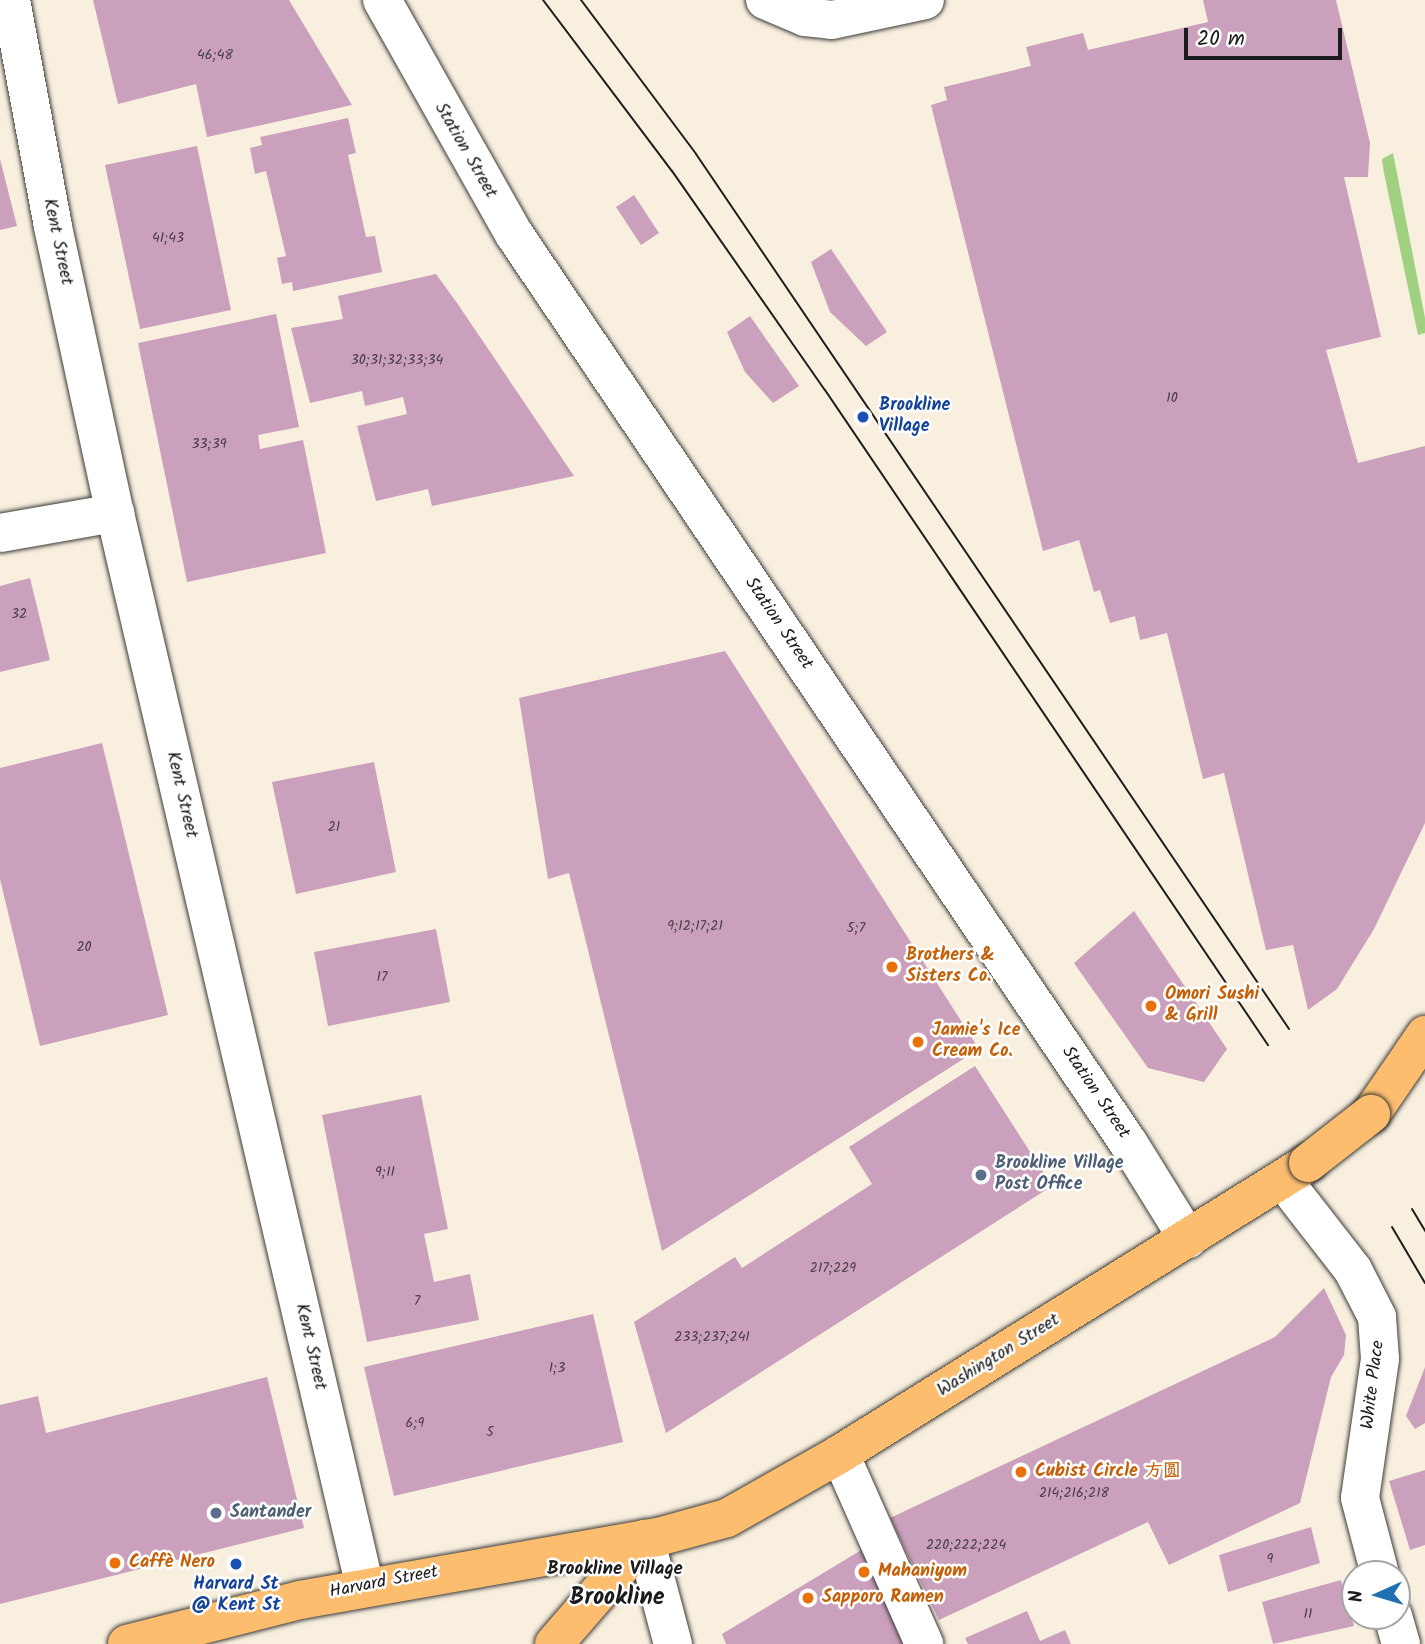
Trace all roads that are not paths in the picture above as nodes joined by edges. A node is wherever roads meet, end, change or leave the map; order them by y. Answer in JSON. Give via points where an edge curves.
{"nodes":[{"id":1,"x":11,"y":0,"type":"edge"},
{"id":2,"x":382,"y":0,"type":"edge"},
{"id":3,"x":765,"y":0,"type":"edge"},
{"id":4,"x":925,"y":0,"type":"edge"},
{"id":5,"x":116,"y":513,"type":"junction"},
{"id":6,"x":0,"y":533,"type":"edge"},
{"id":7,"x":1425,"y":1035,"type":"edge"},
{"id":8,"x":1296,"y":1172,"type":"junction"},
{"id":9,"x":1188,"y":1239,"type":"junction"},
{"id":10,"x":840,"y":1454,"type":"junction"},
{"id":11,"x":645,"y":1539,"type":"junction"},
{"id":12,"x":1376,"y":1560,"type":"edge"},
{"id":13,"x":365,"y":1587,"type":"junction"},
{"id":14,"x":127,"y":1644,"type":"edge"},
{"id":15,"x":554,"y":1644,"type":"edge"},
{"id":16,"x":673,"y":1644,"type":"edge"},
{"id":17,"x":924,"y":1644,"type":"edge"}],
"edges":[{"from":1,"to":5,"type":"street","name":"Kent Street","via":[[53,228]]},
{"from":2,"to":9,"type":"street","name":"Station Street","via":[[514,234],[1122,1132]]},
{"from":3,"to":4,"type":"street","via":[[805,17],[832,20]]},
{"from":5,"to":6,"type":"street"},
{"from":5,"to":13,"type":"street","name":"Kent Street"},
{"from":7,"to":8,"type":"main road","name":"Washington Street","bridge":true,"via":[[1371,1114]]},
{"from":8,"to":9,"type":"main road","name":"Washington Street"},
{"from":8,"to":12,"type":"street","name":"White Place","via":[[1377,1317],[1380,1359],[1360,1498]]},
{"from":9,"to":10,"type":"main road","name":"Washington Street"},
{"from":10,"to":11,"type":"main road","name":"Washington Street","via":[[727,1518]]},
{"from":10,"to":17,"type":"street"},
{"from":11,"to":13,"type":"main road","name":"Harvard Street"},
{"from":11,"to":15,"type":"main road"},
{"from":11,"to":16,"type":"street"},
{"from":13,"to":14,"type":"main road","name":"Harvard Street"}]}
